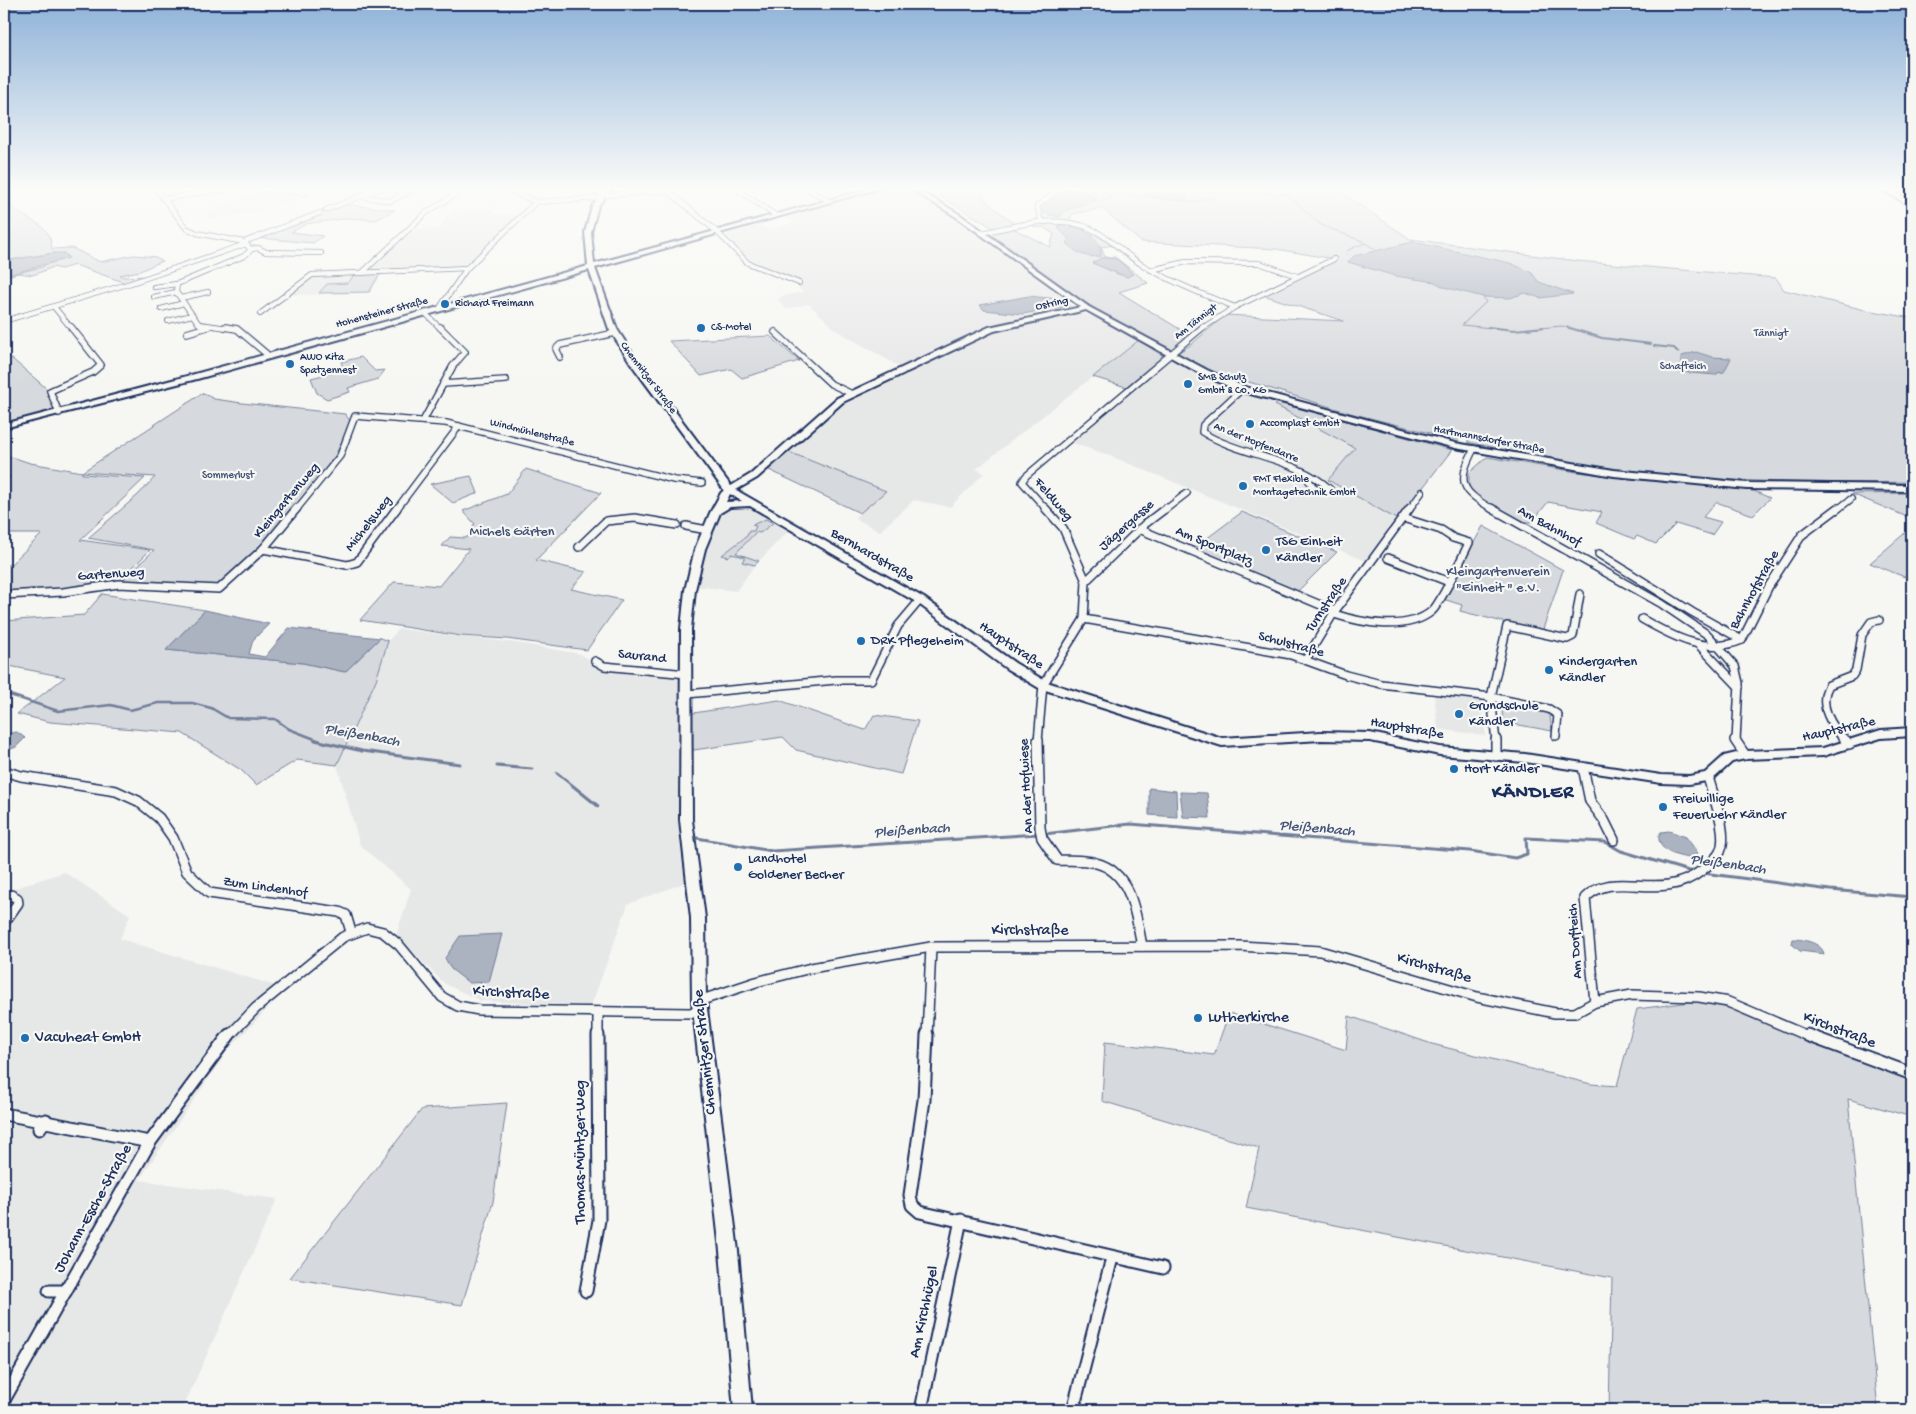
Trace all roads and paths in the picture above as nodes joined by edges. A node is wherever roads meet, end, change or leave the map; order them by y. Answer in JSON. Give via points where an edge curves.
{"nodes":[{"id":1,"x":217,"y":253,"type":"edge"},
{"id":2,"x":247,"y":253,"type":"edge"},
{"id":3,"x":384,"y":253,"type":"edge"},
{"id":4,"x":483,"y":253,"type":"edge"},
{"id":5,"x":590,"y":253,"type":"edge"},
{"id":6,"x":640,"y":253,"type":"edge"},
{"id":7,"x":737,"y":253,"type":"edge"},
{"id":8,"x":1010,"y":253,"type":"edge"},
{"id":9,"x":1125,"y":253,"type":"edge"},
{"id":10,"x":1334,"y":259,"type":"dead end"},
{"id":11,"x":591,"y":267,"type":"junction"},
{"id":12,"x":467,"y":268,"type":"junction"},
{"id":13,"x":1151,"y":270,"type":"junction"},
{"id":14,"x":362,"y":273,"type":"junction"},
{"id":15,"x":1297,"y":276,"type":"junction"},
{"id":16,"x":177,"y":284,"type":"junction"},
{"id":17,"x":798,"y":284,"type":"dead end"},
{"id":18,"x":154,"y":288,"type":"dead end"},
{"id":19,"x":176,"y":292,"type":"junction"},
{"id":20,"x":208,"y":292,"type":"dead end"},
{"id":21,"x":154,"y":297,"type":"dead end"},
{"id":22,"x":183,"y":301,"type":"junction"},
{"id":23,"x":54,"y":307,"type":"junction"},
{"id":24,"x":1235,"y":307,"type":"junction"},
{"id":25,"x":1087,"y":308,"type":"junction"},
{"id":26,"x":161,"y":309,"type":"dead end"},
{"id":27,"x":439,"y":309,"type":"junction"},
{"id":28,"x":425,"y":313,"type":"junction"},
{"id":29,"x":260,"y":314,"type":"dead end"},
{"id":30,"x":192,"y":315,"type":"junction"},
{"id":31,"x":4,"y":321,"type":"edge"},
{"id":32,"x":168,"y":321,"type":"dead end"},
{"id":33,"x":211,"y":327,"type":"junction"},
{"id":34,"x":775,"y":332,"type":"dead end"},
{"id":35,"x":187,"y":333,"type":"dead end"},
{"id":36,"x":615,"y":333,"type":"junction"},
{"id":37,"x":1171,"y":354,"type":"junction"},
{"id":38,"x":268,"y":356,"type":"junction"},
{"id":39,"x":560,"y":357,"type":"dead end"},
{"id":40,"x":506,"y":380,"type":"dead end"},
{"id":41,"x":443,"y":384,"type":"junction"},
{"id":42,"x":1242,"y":389,"type":"junction"},
{"id":43,"x":852,"y":394,"type":"junction"},
{"id":44,"x":59,"y":413,"type":"junction"},
{"id":45,"x":355,"y":416,"type":"joint"},
{"id":46,"x":423,"y":421,"type":"junction"},
{"id":47,"x":4,"y":426,"type":"edge"},
{"id":48,"x":459,"y":426,"type":"junction"},
{"id":49,"x":1474,"y":449,"type":"junction"},
{"id":50,"x":1303,"y":473,"type":"dead end"},
{"id":51,"x":702,"y":483,"type":"dead end"},
{"id":52,"x":1912,"y":488,"type":"edge"},
{"id":53,"x":728,"y":490,"type":"junction"},
{"id":54,"x":1422,"y":492,"type":"dead end"},
{"id":55,"x":1187,"y":493,"type":"dead end"},
{"id":56,"x":1851,"y":499,"type":"dead end"},
{"id":57,"x":752,"y":504,"type":"junction"},
{"id":58,"x":715,"y":514,"type":"junction"},
{"id":59,"x":1403,"y":518,"type":"junction"},
{"id":60,"x":677,"y":525,"type":"dead end"},
{"id":61,"x":686,"y":526,"type":"dead end"},
{"id":62,"x":1139,"y":529,"type":"junction"},
{"id":63,"x":708,"y":530,"type":"junction"},
{"id":64,"x":580,"y":547,"type":"dead end"},
{"id":65,"x":263,"y":549,"type":"junction"},
{"id":66,"x":1599,"y":554,"type":"dead end"},
{"id":67,"x":1388,"y":558,"type":"dead end"},
{"id":68,"x":1086,"y":580,"type":"junction"},
{"id":69,"x":1449,"y":582,"type":"junction"},
{"id":70,"x":219,"y":589,"type":"joint"},
{"id":71,"x":1580,"y":594,"type":"dead end"},
{"id":72,"x":4,"y":596,"type":"edge"},
{"id":73,"x":1668,"y":598,"type":"junction"},
{"id":74,"x":920,"y":600,"type":"junction"},
{"id":75,"x":1662,"y":604,"type":"junction"},
{"id":76,"x":1335,"y":612,"type":"junction"},
{"id":77,"x":1084,"y":619,"type":"junction"},
{"id":78,"x":1642,"y":619,"type":"dead end"},
{"id":79,"x":1879,"y":620,"type":"dead end"},
{"id":80,"x":1742,"y":640,"type":"junction"},
{"id":81,"x":1699,"y":645,"type":"junction"},
{"id":82,"x":1720,"y":646,"type":"junction"},
{"id":83,"x":1306,"y":659,"type":"junction"},
{"id":84,"x":595,"y":661,"type":"dead end"},
{"id":85,"x":687,"y":674,"type":"junction"},
{"id":86,"x":1043,"y":685,"type":"junction"},
{"id":87,"x":1739,"y":687,"type":"junction"},
{"id":88,"x":687,"y":694,"type":"junction"},
{"id":89,"x":1491,"y":697,"type":"junction"},
{"id":90,"x":1912,"y":732,"type":"edge"},
{"id":91,"x":1556,"y":736,"type":"dead end"},
{"id":92,"x":1849,"y":744,"type":"junction"},
{"id":93,"x":1744,"y":754,"type":"junction"},
{"id":94,"x":1496,"y":756,"type":"junction"},
{"id":95,"x":1583,"y":767,"type":"junction"},
{"id":96,"x":4,"y":770,"type":"edge"},
{"id":97,"x":1708,"y":777,"type":"junction"},
{"id":98,"x":1614,"y":840,"type":"dead end"},
{"id":99,"x":4,"y":898,"type":"edge"},
{"id":100,"x":4,"y":923,"type":"edge"},
{"id":101,"x":352,"y":932,"type":"junction"},
{"id":102,"x":1142,"y":946,"type":"junction"},
{"id":103,"x":931,"y":947,"type":"junction"},
{"id":104,"x":1595,"y":1002,"type":"junction"},
{"id":105,"x":700,"y":1005,"type":"junction"},
{"id":106,"x":598,"y":1012,"type":"junction"},
{"id":107,"x":1912,"y":1074,"type":"edge"},
{"id":108,"x":4,"y":1114,"type":"edge"},
{"id":109,"x":150,"y":1142,"type":"junction"},
{"id":110,"x":960,"y":1220,"type":"junction"},
{"id":111,"x":1112,"y":1258,"type":"junction"},
{"id":112,"x":1163,"y":1268,"type":"dead end"},
{"id":113,"x":49,"y":1291,"type":"dead end"},
{"id":114,"x":66,"y":1291,"type":"junction"},
{"id":115,"x":586,"y":1291,"type":"dead end"},
{"id":116,"x":4,"y":1400,"type":"edge"},
{"id":117,"x":743,"y":1410,"type":"edge"},
{"id":118,"x":921,"y":1410,"type":"edge"},
{"id":119,"x":1074,"y":1410,"type":"edge"}],
"edges":[{"from":1,"to":23,"type":"street"},
{"from":2,"to":16,"type":"street"},
{"from":3,"to":14,"type":"street"},
{"from":4,"to":12,"type":"street"},
{"from":5,"to":11,"type":"main road","name":"Chemnitzer Straße"},
{"from":6,"to":11,"type":"main road","name":"Hohensteiner Straße"},
{"from":7,"to":17,"type":"street","via":[[748,264]]},
{"from":8,"to":25,"type":"main road","name":"Ostring"},
{"from":9,"to":13,"type":"street","name":"Am Tännigt"},
{"from":10,"to":15,"type":"street","name":"Am Tännigt"},
{"from":11,"to":27,"type":"main road","name":"Hohensteiner Straße"},
{"from":11,"to":36,"type":"main road","name":"Chemnitzer Straße"},
{"from":12,"to":14,"type":"street"},
{"from":12,"to":27,"type":"street"},
{"from":13,"to":15,"type":"street","via":[[1186,262],[1259,263]]},
{"from":13,"to":24,"type":"street","name":"Am Tännigt"},
{"from":14,"to":29,"type":"street","via":[[312,275]]},
{"from":15,"to":24,"type":"street","name":"Am Tännigt"},
{"from":16,"to":18,"type":"street"},
{"from":16,"to":19,"type":"street"},
{"from":19,"to":21,"type":"street"},
{"from":19,"to":22,"type":"street"},
{"from":20,"to":22,"type":"street"},
{"from":22,"to":26,"type":"street"},
{"from":22,"to":30,"type":"street"},
{"from":23,"to":31,"type":"street"},
{"from":23,"to":44,"type":"street","via":[[101,364],[97,371],[50,391]]},
{"from":24,"to":37,"type":"street","name":"Am Tännigt","via":[[1219,315]]},
{"from":25,"to":37,"type":"main road","name":"Hartmannsdorfer Straße"},
{"from":25,"to":43,"type":"main road","name":"Ostring","via":[[992,329]]},
{"from":27,"to":28,"type":"main road","name":"Hohensteiner Straße"},
{"from":28,"to":38,"type":"main road","name":"Hohensteiner Straße"},
{"from":28,"to":41,"type":"street","via":[[465,350]]},
{"from":30,"to":32,"type":"street"},
{"from":30,"to":33,"type":"street","via":[[199,324]]},
{"from":33,"to":35,"type":"street"},
{"from":33,"to":38,"type":"street","via":[[237,329]]},
{"from":34,"to":43,"type":"street","via":[[831,384]]},
{"from":36,"to":39,"type":"street","via":[[560,345],[556,349]]},
{"from":36,"to":53,"type":"main road","name":"Chemnitzer Straße"},
{"from":37,"to":42,"type":"main road","name":"Hartmannsdorfer Straße"},
{"from":37,"to":68,"type":"street","name":"Feldweg","via":[[1022,482],[1062,528]]},
{"from":38,"to":44,"type":"main road","name":"Hohensteiner Straße"},
{"from":40,"to":41,"type":"street"},
{"from":41,"to":46,"type":"street"},
{"from":42,"to":49,"type":"main road","name":"Hartmannsdorfer Straße"},
{"from":42,"to":50,"type":"street","name":"An der Hopfendarre","via":[[1203,424],[1202,432]]},
{"from":43,"to":53,"type":"main road","name":"Ostring","via":[[830,407],[754,476]]},
{"from":44,"to":47,"type":"main road","name":"Hohensteiner Straße"},
{"from":45,"to":46,"type":"street","name":"Windmühlenstraße"},
{"from":45,"to":65,"type":"street","name":"Kleingartenweg","via":[[340,456]]},
{"from":46,"to":48,"type":"street","name":"Windmühlenstraße"},
{"from":48,"to":51,"type":"street","name":"Windmühlenstraße","via":[[674,480]]},
{"from":48,"to":65,"type":"street","name":"Michelsweg","via":[[357,562],[347,565]]},
{"from":49,"to":52,"type":"main road","name":"Hartmannsdorfer Straße","via":[[1614,473],[1690,481],[1748,486]]},
{"from":49,"to":75,"type":"street","name":"Am Bahnhof","via":[[1462,477],[1465,489],[1473,498]]},
{"from":53,"to":57,"type":"main road","name":"Bernhardstraße"},
{"from":53,"to":58,"type":"main road","name":"Chemnitzer Straße"},
{"from":54,"to":59,"type":"street","name":"Turnstraße"},
{"from":55,"to":62,"type":"street","name":"Jägergasse"},
{"from":56,"to":80,"type":"street","name":"Bahnhofstraße","via":[[1802,535],[1769,586]]},
{"from":57,"to":58,"type":"main road","via":[[728,504]]},
{"from":57,"to":74,"type":"main road","name":"Bernhardstraße"},
{"from":58,"to":63,"type":"main road","name":"Chemnitzer Straße"},
{"from":59,"to":69,"type":"street","via":[[1441,530],[1469,544]]},
{"from":59,"to":76,"type":"street","name":"Turnstraße"},
{"from":60,"to":64,"type":"street","via":[[635,518],[606,521]]},
{"from":61,"to":63,"type":"street"},
{"from":62,"to":68,"type":"street","name":"Jägergasse"},
{"from":62,"to":76,"type":"street","name":"Am Sportplatz"},
{"from":63,"to":85,"type":"main road","name":"Chemnitzer Straße","via":[[690,590],[686,629]]},
{"from":65,"to":70,"type":"street","name":"Kleingartenweg"},
{"from":66,"to":73,"type":"street"},
{"from":67,"to":69,"type":"street"},
{"from":68,"to":77,"type":"street","name":"Feldweg"},
{"from":69,"to":76,"type":"street","name":"Am Sportplatz","via":[[1436,609],[1427,616],[1407,622],[1356,620]]},
{"from":70,"to":72,"type":"street","name":"Gartenweg","via":[[119,584]]},
{"from":71,"to":89,"type":"street","via":[[1572,636],[1567,639],[1507,626]]},
{"from":73,"to":75,"type":"street"},
{"from":73,"to":80,"type":"street"},
{"from":74,"to":86,"type":"main road","name":"Hauptstraße","via":[[1011,666]]},
{"from":74,"to":88,"type":"street","name":"Bernhardstraße","via":[[898,626],[871,680],[836,680]]},
{"from":75,"to":82,"type":"street","name":"Am Bahnhof"},
{"from":76,"to":83,"type":"street","name":"Turnstraße"},
{"from":77,"to":83,"type":"street","name":"Schulstraße"},
{"from":77,"to":86,"type":"street","name":"Feldweg"},
{"from":78,"to":81,"type":"street"},
{"from":79,"to":92,"type":"street","via":[[1871,622],[1862,635],[1852,676],[1827,688],[1827,717]]},
{"from":80,"to":82,"type":"street","name":"Bahnhofstraße"},
{"from":81,"to":82,"type":"street"},
{"from":81,"to":87,"type":"street"},
{"from":82,"to":87,"type":"street","via":[[1734,666]]},
{"from":83,"to":89,"type":"street","name":"Schulstraße","via":[[1346,675],[1381,684]]},
{"from":84,"to":85,"type":"street","name":"Saurand","via":[[604,666]]},
{"from":85,"to":88,"type":"main road","name":"Chemnitzer Straße"},
{"from":86,"to":94,"type":"main road","name":"Hauptstraße","via":[[1222,742],[1351,736],[1384,739],[1440,751]]},
{"from":86,"to":102,"type":"street","name":"An der Hofwiese","via":[[1038,726],[1042,838],[1057,860],[1102,864],[1118,876],[1132,896]]},
{"from":87,"to":93,"type":"street","via":[[1734,740]]},
{"from":88,"to":105,"type":"main road","name":"Chemnitzer Straße","via":[[686,820],[698,908]]},
{"from":89,"to":91,"type":"street","name":"Schulstraße","via":[[1554,711],[1558,715]]},
{"from":89,"to":94,"type":"street"},
{"from":90,"to":92,"type":"main road","name":"Hauptstraße","via":[[1881,734]]},
{"from":92,"to":93,"type":"main road","name":"Hauptstraße","via":[[1823,752]]},
{"from":93,"to":97,"type":"main road","name":"Hauptstraße","via":[[1728,759]]},
{"from":94,"to":95,"type":"main road","name":"Hauptstraße"},
{"from":95,"to":97,"type":"main road","name":"Hauptstraße","via":[[1661,779]]},
{"from":95,"to":98,"type":"street","via":[[1590,801]]},
{"from":96,"to":101,"type":"street","name":"Zum Lindenhof","via":[[21,776],[116,791],[138,801],[159,818],[173,838],[187,872],[209,893],[339,912],[346,916]]},
{"from":97,"to":104,"type":"street","name":"Am Dorfteich","via":[[1722,838],[1718,857],[1693,879],[1664,887],[1611,885],[1590,890],[1585,898]]},
{"from":99,"to":100,"type":"street","via":[[17,898],[18,903]]},
{"from":101,"to":106,"type":"street","name":"Kirchstraße","via":[[367,928],[383,932],[399,945],[442,996],[458,1006],[479,1010]]},
{"from":101,"to":109,"type":"street","name":"Johann-Esche-Straße","via":[[274,992],[236,1027]]},
{"from":102,"to":103,"type":"street","name":"Kirchstraße"},
{"from":102,"to":104,"type":"street","name":"Kirchstraße","via":[[1240,946],[1320,951],[1518,1007],[1575,1013]]},
{"from":103,"to":105,"type":"street","name":"Kirchstraße","via":[[811,968],[756,982]]},
{"from":103,"to":110,"type":"street","via":[[924,1100],[910,1195],[912,1205],[920,1212]]},
{"from":104,"to":107,"type":"street","name":"Kirchstraße","via":[[1632,995],[1699,997],[1728,1002]]},
{"from":105,"to":106,"type":"street","name":"Kirchstraße","via":[[690,1013]]},
{"from":105,"to":117,"type":"main road","name":"Chemnitzer Straße","via":[[729,1251]]},
{"from":106,"to":115,"type":"street","name":"Thomas-Müntzer-Weg","via":[[599,1220]]},
{"from":108,"to":109,"type":"street","name":"Johann-Esche-Straße","via":[[19,1112],[42,1124]]},
{"from":109,"to":114,"type":"street","name":"Johann-Esche-Straße"},
{"from":110,"to":111,"type":"street"},
{"from":110,"to":118,"type":"street","name":"Am Kirchhügel"},
{"from":111,"to":112,"type":"street"},
{"from":111,"to":119,"type":"street"},
{"from":113,"to":114,"type":"street","name":"Johann-Esche-Straße"},
{"from":114,"to":116,"type":"street","name":"Johann-Esche-Straße"}]}
